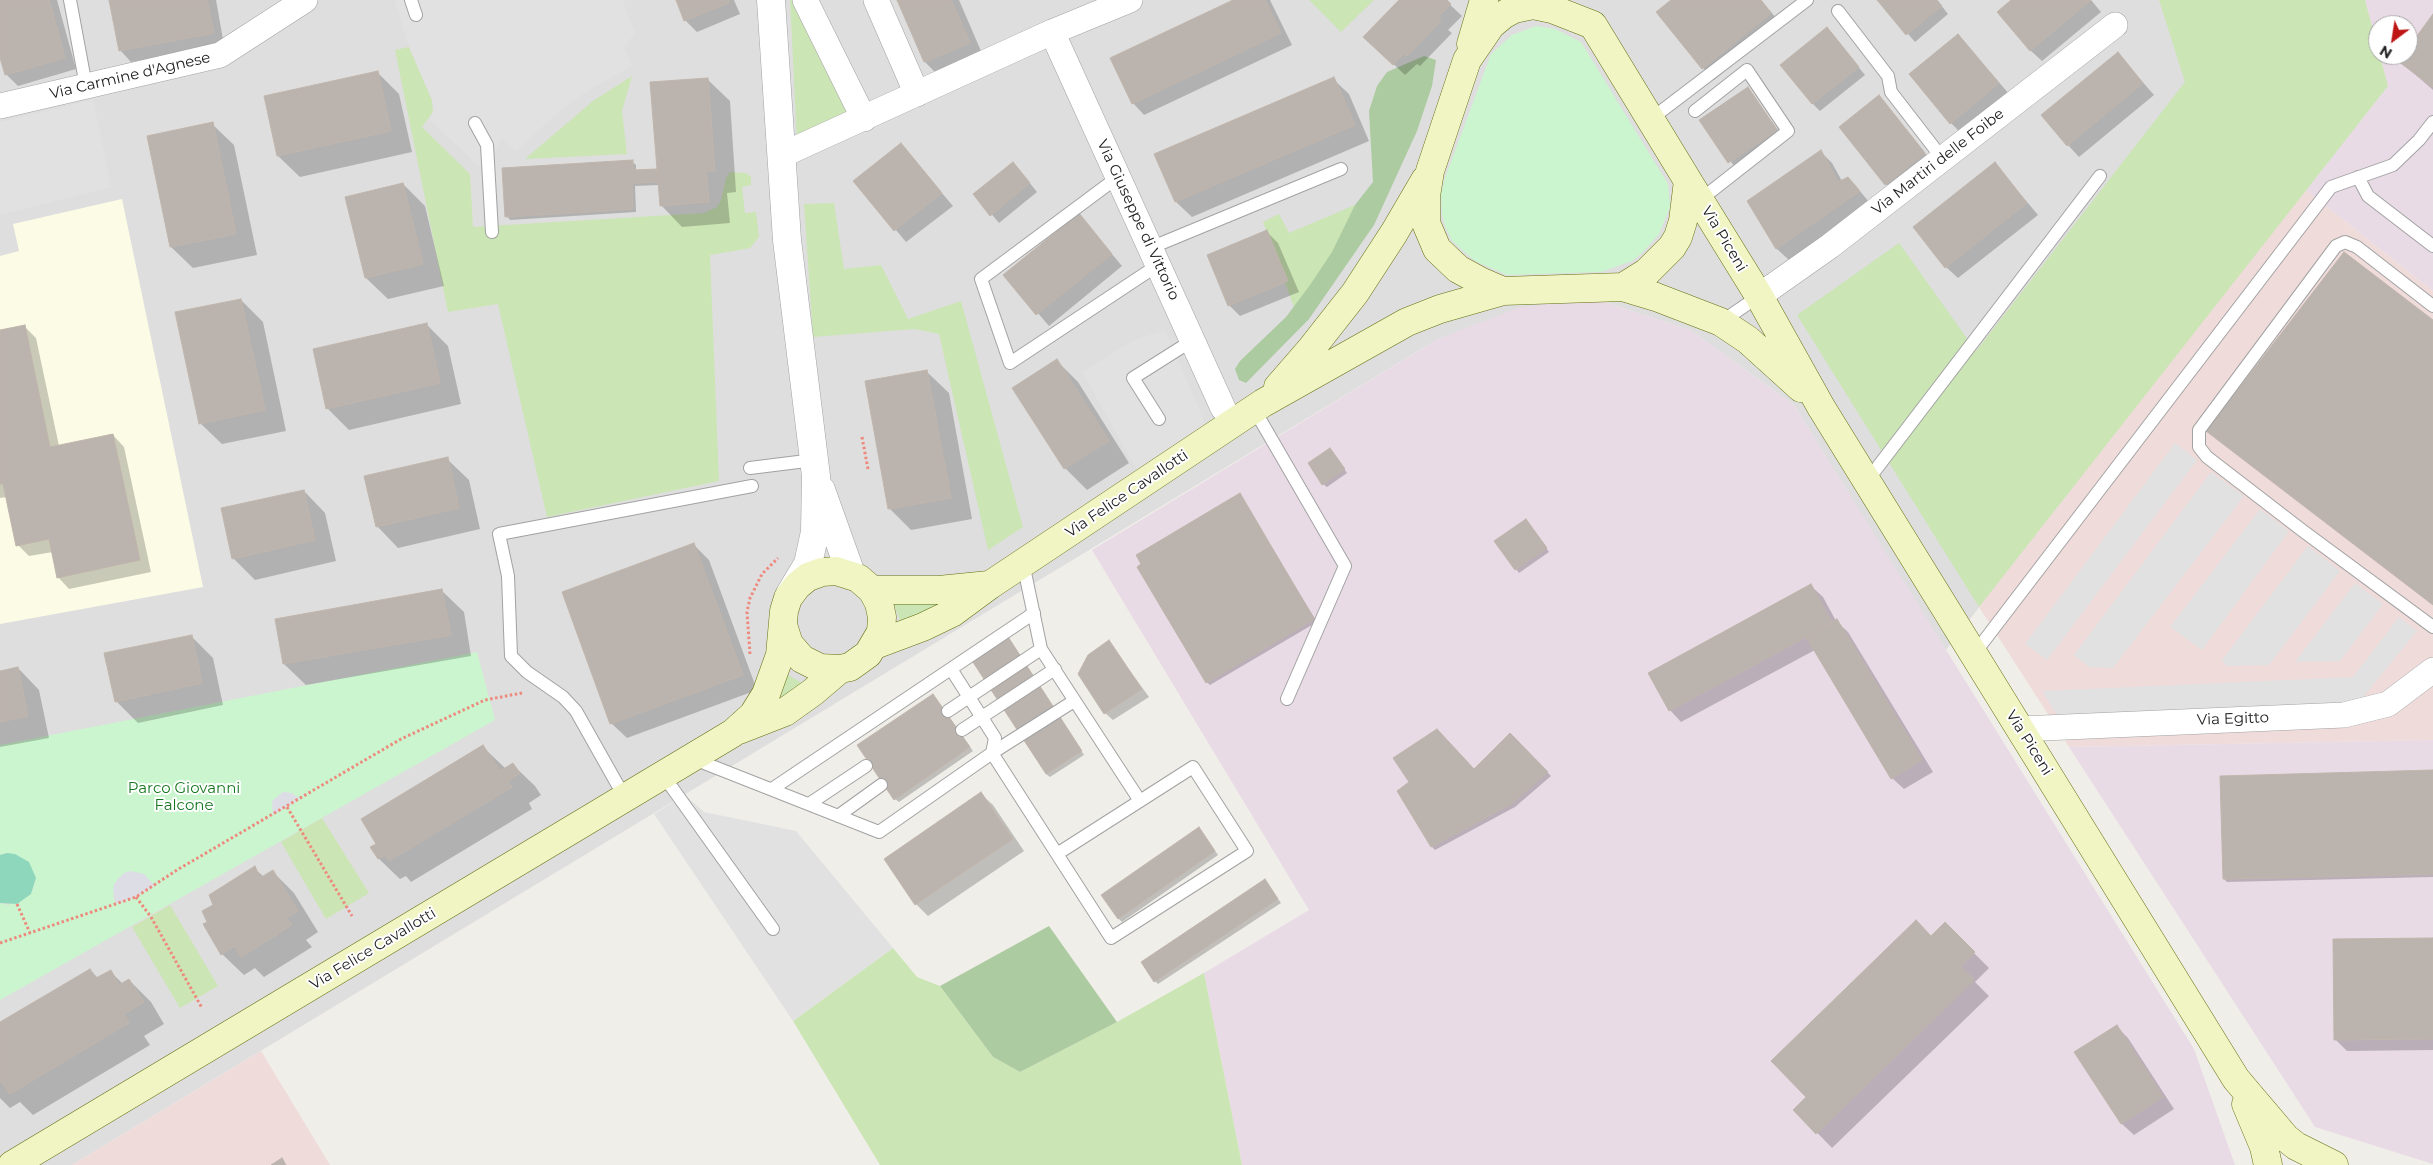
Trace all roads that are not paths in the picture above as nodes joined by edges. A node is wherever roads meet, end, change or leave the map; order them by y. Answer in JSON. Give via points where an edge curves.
{"nodes":[{"id":1,"x":70,"y":0,"type":"edge"},
{"id":2,"x":411,"y":0,"type":"edge"},
{"id":3,"x":771,"y":0,"type":"edge"},
{"id":4,"x":805,"y":0,"type":"edge"},
{"id":5,"x":876,"y":0,"type":"edge"},
{"id":6,"x":1130,"y":0,"type":"edge"},
{"id":7,"x":1484,"y":0,"type":"edge"},
{"id":8,"x":1580,"y":0,"type":"edge"},
{"id":9,"x":1805,"y":1,"type":"edge"},
{"id":10,"x":298,"y":2,"type":"edge"},
{"id":11,"x":1838,"y":11,"type":"dead end"},
{"id":12,"x":416,"y":15,"type":"dead end"},
{"id":13,"x":1592,"y":25,"type":"junction"},
{"id":14,"x":2115,"y":25,"type":"dead end"},
{"id":15,"x":1052,"y":32,"type":"junction"},
{"id":16,"x":1467,"y":60,"type":"junction"},
{"id":17,"x":86,"y":86,"type":"junction"},
{"id":18,"x":917,"y":94,"type":"junction"},
{"id":19,"x":0,"y":106,"type":"edge"},
{"id":20,"x":1695,"y":111,"type":"dead end"},
{"id":21,"x":864,"y":119,"type":"junction"},
{"id":22,"x":1651,"y":120,"type":"junction"},
{"id":23,"x":2433,"y":122,"type":"edge"},
{"id":24,"x":475,"y":123,"type":"dead end"},
{"id":25,"x":782,"y":155,"type":"junction"},
{"id":26,"x":1942,"y":158,"type":"junction"},
{"id":27,"x":1341,"y":169,"type":"dead end"},
{"id":28,"x":1430,"y":171,"type":"junction"},
{"id":29,"x":2100,"y":176,"type":"dead end"},
{"id":30,"x":1118,"y":177,"type":"junction"},
{"id":31,"x":2358,"y":177,"type":"junction"},
{"id":32,"x":1694,"y":190,"type":"junction"},
{"id":33,"x":492,"y":232,"type":"dead end"},
{"id":34,"x":2433,"y":246,"type":"edge"},
{"id":35,"x":1154,"y":257,"type":"junction"},
{"id":36,"x":1623,"y":287,"type":"junction"},
{"id":37,"x":1503,"y":291,"type":"junction"},
{"id":38,"x":1759,"y":296,"type":"junction"},
{"id":39,"x":2433,"y":306,"type":"edge"},
{"id":40,"x":1721,"y":322,"type":"junction"},
{"id":41,"x":1192,"y":340,"type":"junction"},
{"id":42,"x":1259,"y":406,"type":"junction"},
{"id":43,"x":1821,"y":407,"type":"junction"},
{"id":44,"x":1223,"y":408,"type":"dead end"},
{"id":45,"x":1159,"y":419,"type":"dead end"},
{"id":46,"x":750,"y":468,"type":"dead end"},
{"id":47,"x":815,"y":468,"type":"junction"},
{"id":48,"x":1867,"y":481,"type":"junction"},
{"id":49,"x":752,"y":486,"type":"dead end"},
{"id":50,"x":1023,"y":563,"type":"junction"},
{"id":51,"x":861,"y":582,"type":"junction"},
{"id":52,"x":990,"y":585,"type":"junction"},
{"id":53,"x":788,"y":598,"type":"junction"},
{"id":54,"x":1034,"y":613,"type":"junction"},
{"id":55,"x":784,"y":625,"type":"junction"},
{"id":56,"x":2433,"y":627,"type":"edge"},
{"id":57,"x":875,"y":645,"type":"junction"},
{"id":58,"x":1042,"y":649,"type":"junction"},
{"id":59,"x":1974,"y":654,"type":"junction"},
{"id":60,"x":840,"y":669,"type":"junction"},
{"id":61,"x":950,"y":669,"type":"junction"},
{"id":62,"x":1055,"y":669,"type":"junction"},
{"id":63,"x":2433,"y":670,"type":"edge"},
{"id":64,"x":969,"y":697,"type":"junction"},
{"id":65,"x":1287,"y":699,"type":"dead end"},
{"id":66,"x":1074,"y":701,"type":"junction"},
{"id":67,"x":948,"y":711,"type":"dead end"},
{"id":68,"x":982,"y":717,"type":"junction"},
{"id":69,"x":2020,"y":729,"type":"junction"},
{"id":70,"x":962,"y":730,"type":"dead end"},
{"id":71,"x":733,"y":733,"type":"junction"},
{"id":72,"x":992,"y":753,"type":"junction"},
{"id":73,"x":692,"y":758,"type":"junction"},
{"id":74,"x":866,"y":766,"type":"dead end"},
{"id":75,"x":663,"y":775,"type":"junction"},
{"id":76,"x":881,"y":785,"type":"dead end"},
{"id":77,"x":772,"y":789,"type":"junction"},
{"id":78,"x":625,"y":798,"type":"junction"},
{"id":79,"x":1140,"y":801,"type":"junction"},
{"id":80,"x":809,"y":804,"type":"junction"},
{"id":81,"x":838,"y":816,"type":"junction"},
{"id":82,"x":1057,"y":854,"type":"junction"},
{"id":83,"x":773,"y":930,"type":"dead end"},
{"id":84,"x":2236,"y":1079,"type":"junction"},
{"id":85,"x":12,"y":1165,"type":"edge"},
{"id":86,"x":2268,"y":1165,"type":"edge"},
{"id":87,"x":2334,"y":1165,"type":"edge"}],
"edges":[{"from":1,"to":17,"type":"lane"},
{"from":2,"to":12,"type":"lane"},
{"from":3,"to":25,"type":"street"},
{"from":4,"to":21,"type":"street"},
{"from":5,"to":18,"type":"street"},
{"from":6,"to":15,"type":"street"},
{"from":7,"to":16,"type":"main road"},
{"from":8,"to":13,"type":"main road"},
{"from":9,"to":22,"type":"lane"},
{"from":10,"to":17,"type":"street","name":"Via Carmine d'Agnese","via":[[220,55]]},
{"from":11,"to":26,"type":"lane","via":[[1888,76],[1891,92]]},
{"from":13,"to":16,"type":"main road","via":[[1533,5],[1514,9],[1491,25]]},
{"from":13,"to":22,"type":"main road","name":"Via Piceni"},
{"from":14,"to":26,"type":"street","name":"Via Martiri delle Foibe"},
{"from":15,"to":18,"type":"street"},
{"from":15,"to":30,"type":"street","name":"Via Giuseppe di Vittorio"},
{"from":16,"to":28,"type":"main road"},
{"from":17,"to":19,"type":"street","name":"Via Carmine d'Agnese"},
{"from":18,"to":21,"type":"street"},
{"from":20,"to":32,"type":"lane","via":[[1747,70],[1788,131]]},
{"from":21,"to":25,"type":"street"},
{"from":22,"to":32,"type":"main road","name":"Via Piceni"},
{"from":23,"to":31,"type":"lane","via":[[2393,165]]},
{"from":24,"to":33,"type":"lane","via":[[488,145]]},
{"from":25,"to":47,"type":"street","via":[[787,240]]},
{"from":26,"to":38,"type":"street","name":"Via Martiri delle Foibe","via":[[1823,251]]},
{"from":27,"to":35,"type":"lane"},
{"from":28,"to":37,"type":"main road","via":[[1426,223],[1437,248],[1458,269]]},
{"from":28,"to":42,"type":"main road","name":"Via Felice Cavallotti","via":[[1355,293],[1311,349]]},
{"from":29,"to":48,"type":"lane"},
{"from":30,"to":35,"type":"street","name":"Via Giuseppe di Vittorio"},
{"from":30,"to":35,"type":"lane","via":[[981,279],[1010,363]]},
{"from":31,"to":34,"type":"lane","via":[[2368,196]]},
{"from":31,"to":59,"type":"lane","via":[[2330,187]]},
{"from":32,"to":36,"type":"main road","via":[[1672,247],[1647,272]]},
{"from":32,"to":38,"type":"main road","name":"Via Piceni"},
{"from":35,"to":41,"type":"street","name":"Via Giuseppe di Vittorio"},
{"from":36,"to":37,"type":"main road"},
{"from":36,"to":40,"type":"main road","name":"Via Piceni","via":[[1673,302]]},
{"from":37,"to":42,"type":"main road","name":"Via Felice Cavallotti","via":[[1407,322]]},
{"from":38,"to":40,"type":"lane"},
{"from":38,"to":43,"type":"main road","name":"Via Piceni"},
{"from":39,"to":56,"type":"lane","via":[[2357,247],[2345,242],[2336,246],[2199,430],[2199,447],[2207,457]]},
{"from":40,"to":43,"type":"main road","name":"Via Piceni","via":[[1748,340]]},
{"from":41,"to":44,"type":"street","name":"Via Giuseppe di Vittorio"},
{"from":41,"to":45,"type":"lane","via":[[1134,378]]},
{"from":42,"to":50,"type":"main road","name":"Via Felice Cavallotti"},
{"from":42,"to":65,"type":"lane","via":[[1346,566]]},
{"from":43,"to":48,"type":"main road","name":"Via Piceni"},
{"from":46,"to":47,"type":"lane"},
{"from":47,"to":51,"type":"street"},
{"from":47,"to":53,"type":"street","via":[[815,532],[808,564]]},
{"from":48,"to":59,"type":"main road","name":"Via Piceni"},
{"from":49,"to":78,"type":"lane","via":[[499,534],[508,576],[512,656],[516,663],[576,711]]},
{"from":50,"to":52,"type":"main road","name":"Via Felice Cavallotti"},
{"from":50,"to":54,"type":"lane"},
{"from":51,"to":52,"type":"main road","name":"Via Felice Cavallotti","via":[[939,590]]},
{"from":51,"to":53,"type":"main road","via":[[836,571],[822,572],[808,577]]},
{"from":51,"to":57,"type":"main road","via":[[879,602],[882,617]]},
{"from":52,"to":57,"type":"main road","name":"Via Felice Cavallotti","via":[[952,613]]},
{"from":53,"to":55,"type":"main road"},
{"from":54,"to":58,"type":"lane"},
{"from":54,"to":61,"type":"lane"},
{"from":55,"to":60,"type":"main road","via":[[789,644],[802,659],[820,668]]},
{"from":55,"to":71,"type":"main road","name":"Via Felice Cavallotti","via":[[780,655],[766,694],[752,715]]},
{"from":57,"to":60,"type":"main road","via":[[860,661]]},
{"from":58,"to":62,"type":"lane"},
{"from":58,"to":64,"type":"lane"},
{"from":59,"to":69,"type":"main road","name":"Via Piceni"},
{"from":60,"to":71,"type":"main road","name":"Via Felice Cavallotti","via":[[785,712]]},
{"from":61,"to":64,"type":"lane"},
{"from":61,"to":77,"type":"lane"},
{"from":62,"to":66,"type":"lane"},
{"from":62,"to":68,"type":"lane"},
{"from":63,"to":69,"type":"street","name":"Via Egitto","via":[[2388,704],[2344,715]]},
{"from":64,"to":67,"type":"lane"},
{"from":64,"to":68,"type":"lane"},
{"from":66,"to":72,"type":"lane"},
{"from":66,"to":79,"type":"lane"},
{"from":68,"to":70,"type":"lane"},
{"from":68,"to":72,"type":"lane","via":[[995,738]]},
{"from":69,"to":84,"type":"main road","name":"Via Piceni"},
{"from":71,"to":73,"type":"main road","name":"Via Felice Cavallotti"},
{"from":72,"to":81,"type":"lane","via":[[879,832]]},
{"from":72,"to":82,"type":"lane"},
{"from":73,"to":75,"type":"main road","name":"Via Felice Cavallotti"},
{"from":73,"to":77,"type":"lane"},
{"from":74,"to":80,"type":"lane"},
{"from":75,"to":78,"type":"main road","name":"Via Felice Cavallotti"},
{"from":75,"to":83,"type":"lane"},
{"from":76,"to":81,"type":"lane"},
{"from":77,"to":80,"type":"lane"},
{"from":78,"to":85,"type":"main road","name":"Via Felice Cavallotti"},
{"from":79,"to":82,"type":"lane"},
{"from":79,"to":82,"type":"lane","via":[[1193,767],[1247,851],[1111,938]]},
{"from":80,"to":81,"type":"lane"},
{"from":84,"to":86,"type":"main road","name":"Via Piceni","via":[[2264,1147]]},
{"from":84,"to":87,"type":"main road","name":"Via Piceni","via":[[2286,1138]]}]}
